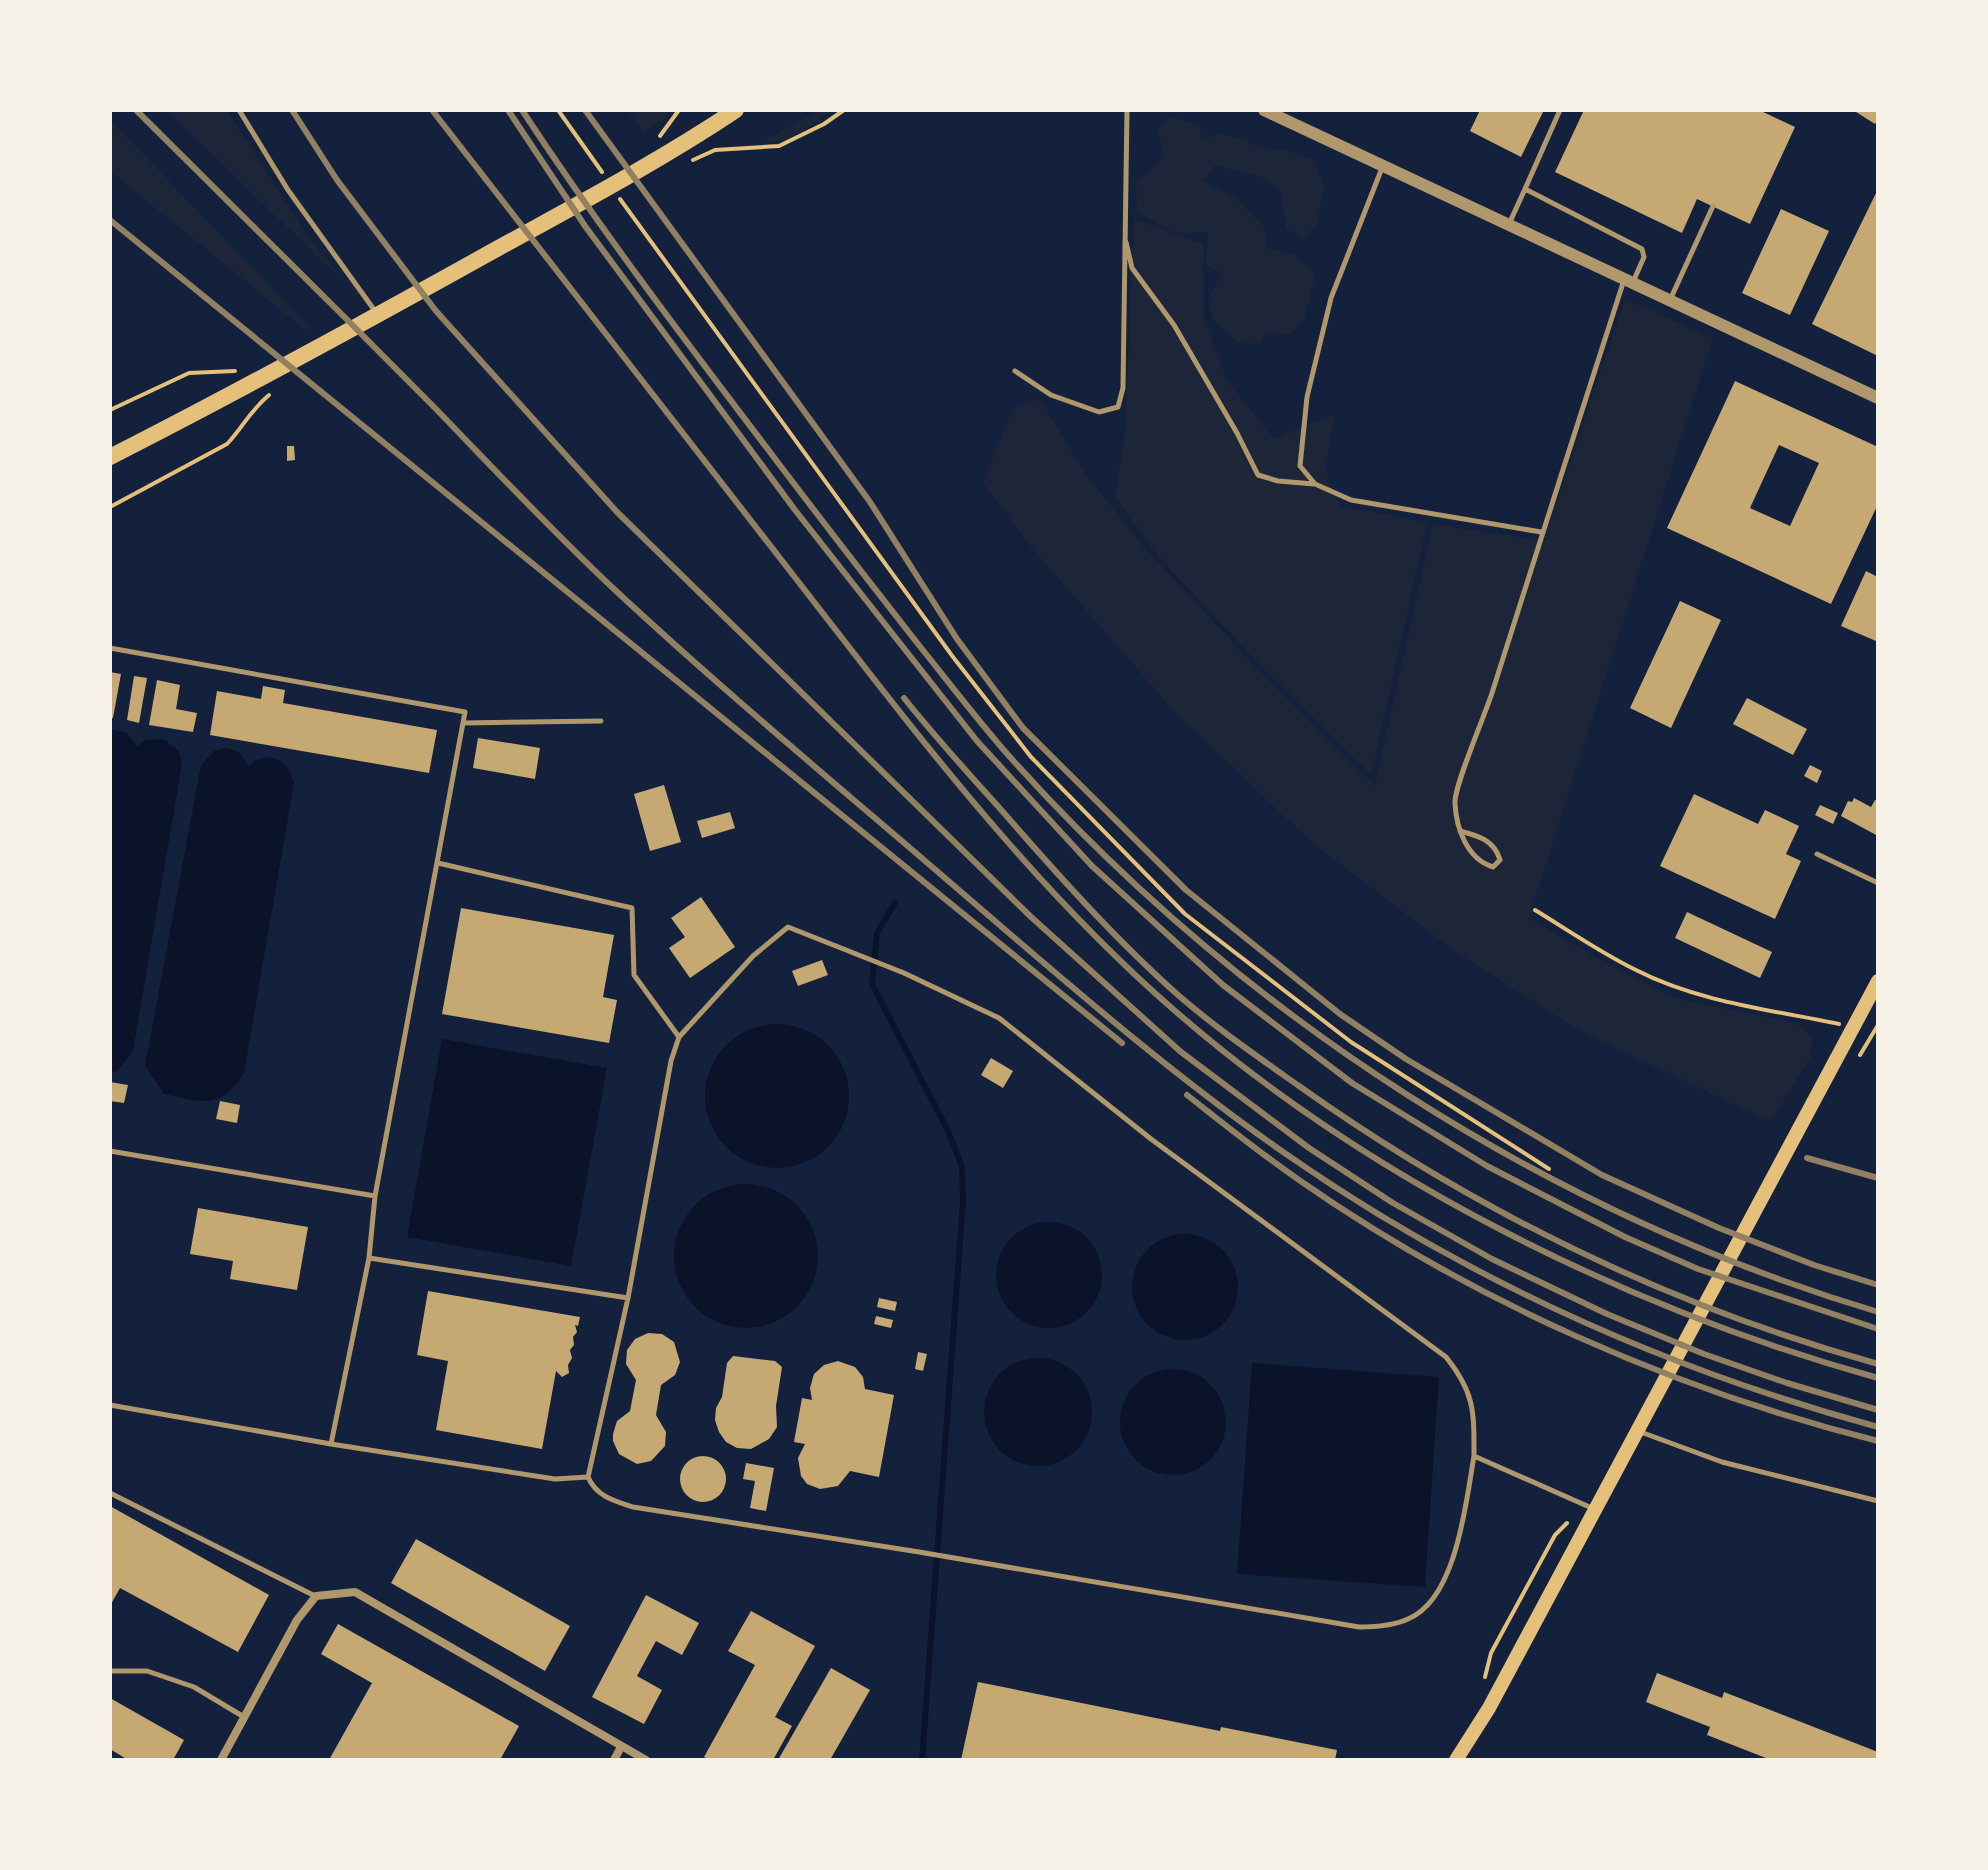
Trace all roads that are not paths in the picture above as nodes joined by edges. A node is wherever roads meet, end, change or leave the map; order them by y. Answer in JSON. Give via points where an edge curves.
{"nodes":[{"id":1,"x":239,"y":110,"type":"edge"},
{"id":2,"x":736,"y":110,"type":"edge"},
{"id":3,"x":1127,"y":110,"type":"edge"},
{"id":4,"x":1264,"y":110,"type":"edge"},
{"id":5,"x":1560,"y":110,"type":"edge"},
{"id":6,"x":1383,"y":166,"type":"junction"},
{"id":7,"x":1525,"y":189,"type":"junction"},
{"id":8,"x":1713,"y":206,"type":"dead end"},
{"id":9,"x":1508,"y":225,"type":"junction"},
{"id":10,"x":1124,"y":234,"type":"junction"},
{"id":11,"x":1628,"y":281,"type":"junction"},
{"id":12,"x":1669,"y":300,"type":"junction"},
{"id":13,"x":378,"y":315,"type":"junction"},
{"id":14,"x":1015,"y":371,"type":"dead end"},
{"id":15,"x":1878,"y":398,"type":"edge"},
{"id":16,"x":110,"y":457,"type":"edge"},
{"id":17,"x":1315,"y":484,"type":"junction"},
{"id":18,"x":1541,"y":532,"type":"junction"},
{"id":19,"x":110,"y":648,"type":"edge"},
{"id":20,"x":601,"y":721,"type":"dead end"},
{"id":21,"x":463,"y":723,"type":"junction"},
{"id":22,"x":1460,"y":831,"type":"junction"},
{"id":23,"x":1817,"y":854,"type":"dead end"},
{"id":24,"x":438,"y":863,"type":"junction"},
{"id":25,"x":1878,"y":883,"type":"edge"},
{"id":26,"x":1878,"y":981,"type":"edge"},
{"id":27,"x":1871,"y":1007,"type":"edge"},
{"id":28,"x":679,"y":1037,"type":"junction"},
{"id":29,"x":110,"y":1151,"type":"edge"},
{"id":30,"x":375,"y":1196,"type":"junction"},
{"id":31,"x":369,"y":1258,"type":"junction"},
{"id":32,"x":628,"y":1298,"type":"junction"},
{"id":33,"x":110,"y":1405,"type":"edge"},
{"id":34,"x":1637,"y":1431,"type":"junction"},
{"id":35,"x":331,"y":1444,"type":"junction"},
{"id":36,"x":1474,"y":1456,"type":"junction"},
{"id":37,"x":588,"y":1477,"type":"junction"},
{"id":38,"x":110,"y":1493,"type":"edge"},
{"id":39,"x":1878,"y":1501,"type":"edge"},
{"id":40,"x":1595,"y":1509,"type":"junction"},
{"id":41,"x":316,"y":1596,"type":"junction"},
{"id":42,"x":110,"y":1671,"type":"edge"},
{"id":43,"x":244,"y":1717,"type":"junction"},
{"id":44,"x":621,"y":1747,"type":"junction"},
{"id":45,"x":221,"y":1760,"type":"edge"},
{"id":46,"x":614,"y":1760,"type":"edge"},
{"id":47,"x":646,"y":1760,"type":"edge"},
{"id":48,"x":1456,"y":1760,"type":"edge"}],
"edges":[{"from":1,"to":13,"type":"lane","via":[[288,190]]},
{"from":2,"to":13,"type":"main road"},
{"from":3,"to":10,"type":"lane"},
{"from":4,"to":6,"type":"street"},
{"from":5,"to":7,"type":"lane"},
{"from":6,"to":9,"type":"street"},
{"from":6,"to":17,"type":"lane","via":[[1331,298],[1307,397],[1300,466]]},
{"from":7,"to":9,"type":"lane"},
{"from":7,"to":11,"type":"lane","via":[[1642,249],[1644,257]]},
{"from":8,"to":12,"type":"lane"},
{"from":9,"to":11,"type":"street"},
{"from":10,"to":14,"type":"lane","via":[[1123,388],[1118,407],[1099,412],[1051,395]]},
{"from":10,"to":17,"type":"lane","via":[[1132,268],[1174,325],[1258,475]]},
{"from":11,"to":12,"type":"street"},
{"from":11,"to":18,"type":"lane"},
{"from":12,"to":15,"type":"street"},
{"from":13,"to":16,"type":"main road"},
{"from":17,"to":18,"type":"lane","via":[[1351,500]]},
{"from":18,"to":22,"type":"lane","via":[[1454,800]]},
{"from":19,"to":21,"type":"lane","via":[[465,712]]},
{"from":20,"to":21,"type":"lane"},
{"from":21,"to":24,"type":"lane"},
{"from":22,"to":22,"type":"lane","via":[[1483,864],[1493,867],[1500,860],[1496,848],[1482,837]]},
{"from":23,"to":25,"type":"lane"},
{"from":24,"to":28,"type":"lane","via":[[632,908],[634,975]]},
{"from":24,"to":30,"type":"lane"},
{"from":26,"to":27,"type":"main road"},
{"from":27,"to":34,"type":"main road","via":[[1853,1027]]},
{"from":28,"to":32,"type":"lane"},
{"from":28,"to":36,"type":"lane","via":[[753,956],[788,927],[999,1018],[1151,1139],[1446,1357],[1466,1384]]},
{"from":29,"to":30,"type":"lane"},
{"from":30,"to":31,"type":"lane"},
{"from":31,"to":32,"type":"lane"},
{"from":31,"to":35,"type":"lane"},
{"from":32,"to":37,"type":"lane"},
{"from":33,"to":35,"type":"lane"},
{"from":34,"to":39,"type":"lane","via":[[1722,1462]]},
{"from":34,"to":40,"type":"main road"},
{"from":35,"to":37,"type":"lane","via":[[555,1479]]},
{"from":36,"to":37,"type":"lane","via":[[1460,1537],[1443,1582],[1411,1619],[1359,1627],[633,1507],[608,1499]]},
{"from":36,"to":40,"type":"lane"},
{"from":38,"to":41,"type":"lane"},
{"from":40,"to":48,"type":"main road"},
{"from":41,"to":43,"type":"street","via":[[297,1620]]},
{"from":41,"to":44,"type":"street","via":[[355,1592]]},
{"from":42,"to":43,"type":"lane","via":[[147,1671],[194,1687]]},
{"from":43,"to":45,"type":"street"},
{"from":44,"to":46,"type":"street"},
{"from":44,"to":47,"type":"street"}]}
